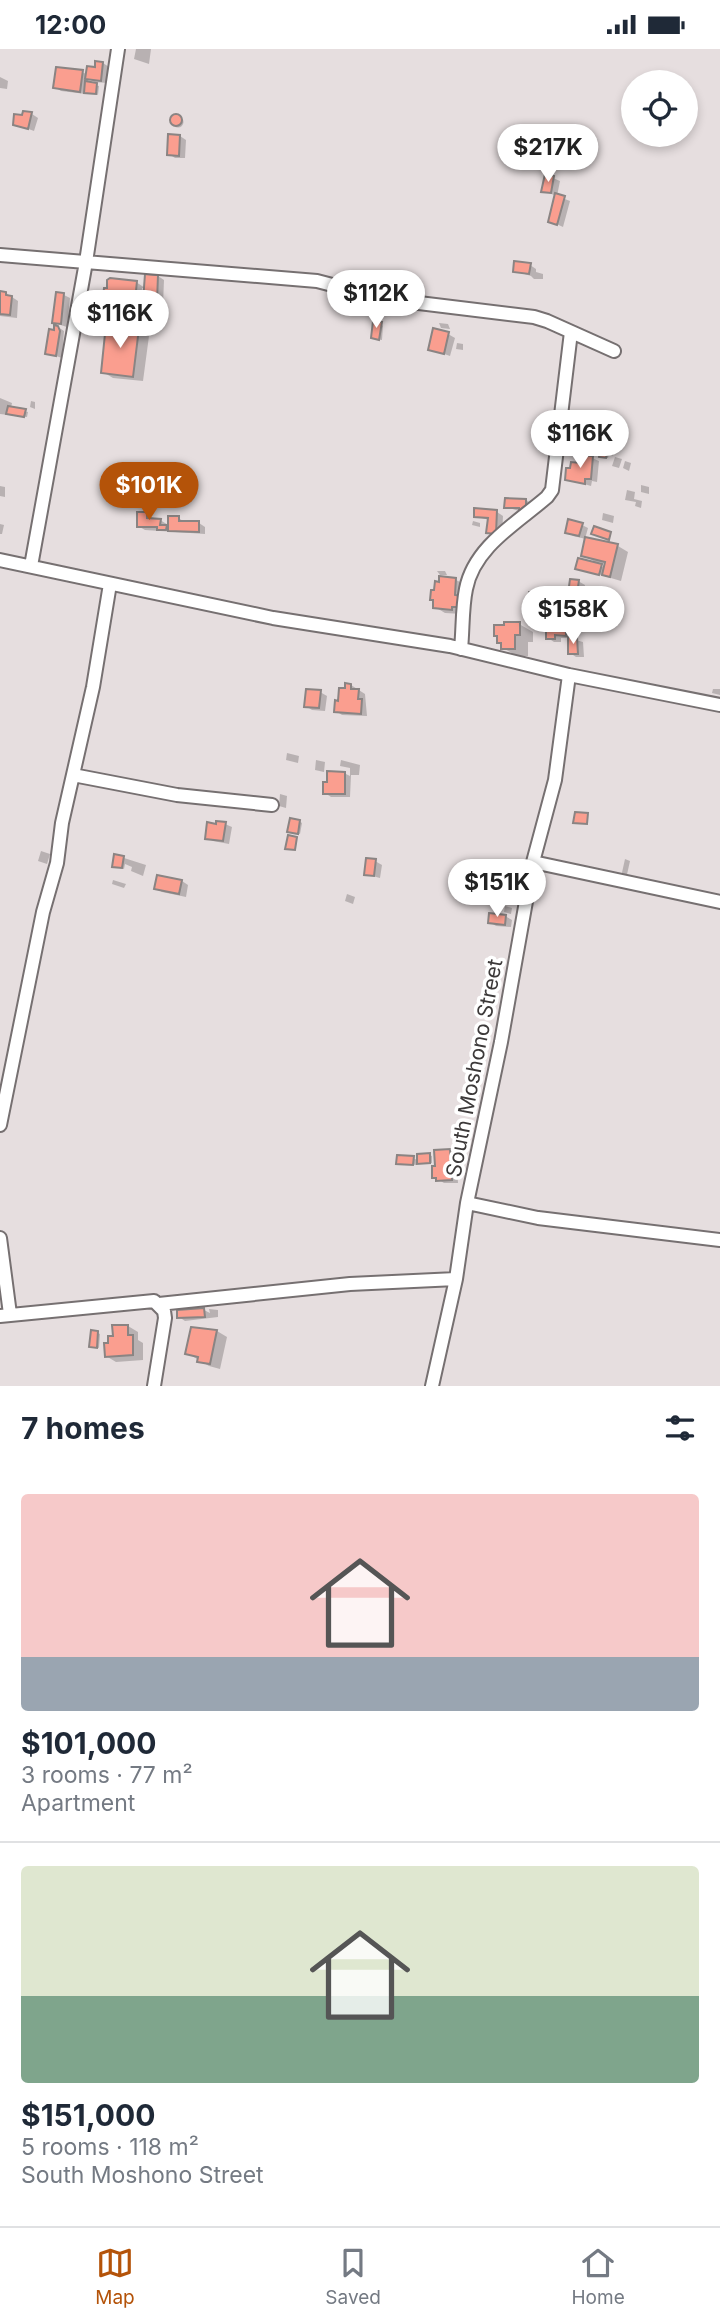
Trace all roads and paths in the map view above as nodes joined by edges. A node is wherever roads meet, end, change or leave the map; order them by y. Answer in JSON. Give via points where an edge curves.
{"nodes":[{"id":1,"x":118,"y":49,"type":"edge"},
{"id":2,"x":0,"y":255,"type":"edge"},
{"id":3,"x":86,"y":262,"type":"junction"},
{"id":4,"x":572,"y":332,"type":"junction"},
{"id":5,"x":614,"y":351,"type":"dead end"},
{"id":6,"x":0,"y":560,"type":"edge"},
{"id":7,"x":30,"y":566,"type":"junction"},
{"id":8,"x":110,"y":584,"type":"junction"},
{"id":9,"x":461,"y":649,"type":"junction"},
{"id":10,"x":569,"y":675,"type":"junction"},
{"id":11,"x":720,"y":705,"type":"edge"},
{"id":12,"x":73,"y":775,"type":"junction"},
{"id":13,"x":272,"y":805,"type":"dead end"},
{"id":14,"x":533,"y":862,"type":"junction"},
{"id":15,"x":720,"y":902,"type":"edge"},
{"id":16,"x":0,"y":1125,"type":"edge"},
{"id":17,"x":467,"y":1203,"type":"junction"},
{"id":18,"x":0,"y":1238,"type":"edge"},
{"id":19,"x":720,"y":1240,"type":"edge"},
{"id":20,"x":456,"y":1279,"type":"junction"},
{"id":21,"x":159,"y":1304,"type":"junction"},
{"id":22,"x":5,"y":1315,"type":"edge"},
{"id":23,"x":154,"y":1386,"type":"edge"},
{"id":24,"x":432,"y":1386,"type":"edge"}],
"edges":[{"from":1,"to":3,"type":"street"},
{"from":2,"to":3,"type":"street"},
{"from":3,"to":4,"type":"street","via":[[317,281],[386,299],[534,317]]},
{"from":3,"to":7,"type":"street"},
{"from":4,"to":5,"type":"street"},
{"from":4,"to":9,"type":"street","via":[[552,490],[479,559],[466,589]]},
{"from":6,"to":7,"type":"street"},
{"from":7,"to":8,"type":"street"},
{"from":8,"to":9,"type":"street","via":[[273,618]]},
{"from":8,"to":12,"type":"street","via":[[103,640]]},
{"from":9,"to":10,"type":"street"},
{"from":10,"to":11,"type":"street"},
{"from":10,"to":14,"type":"street","name":"South Moshono Street","via":[[555,780]]},
{"from":12,"to":13,"type":"street","via":[[177,795]]},
{"from":12,"to":16,"type":"street"},
{"from":14,"to":15,"type":"street"},
{"from":14,"to":17,"type":"street","name":"South Moshono Street"},
{"from":17,"to":19,"type":"street","via":[[538,1217]]},
{"from":17,"to":20,"type":"street","name":"South Moshono Street"},
{"from":18,"to":22,"type":"street"},
{"from":20,"to":21,"type":"street","via":[[337,1285]]},
{"from":20,"to":24,"type":"street","name":"South Moshono Street"},
{"from":21,"to":22,"type":"street","via":[[148,1300]]},
{"from":21,"to":23,"type":"street","via":[[165,1318]]}]}
